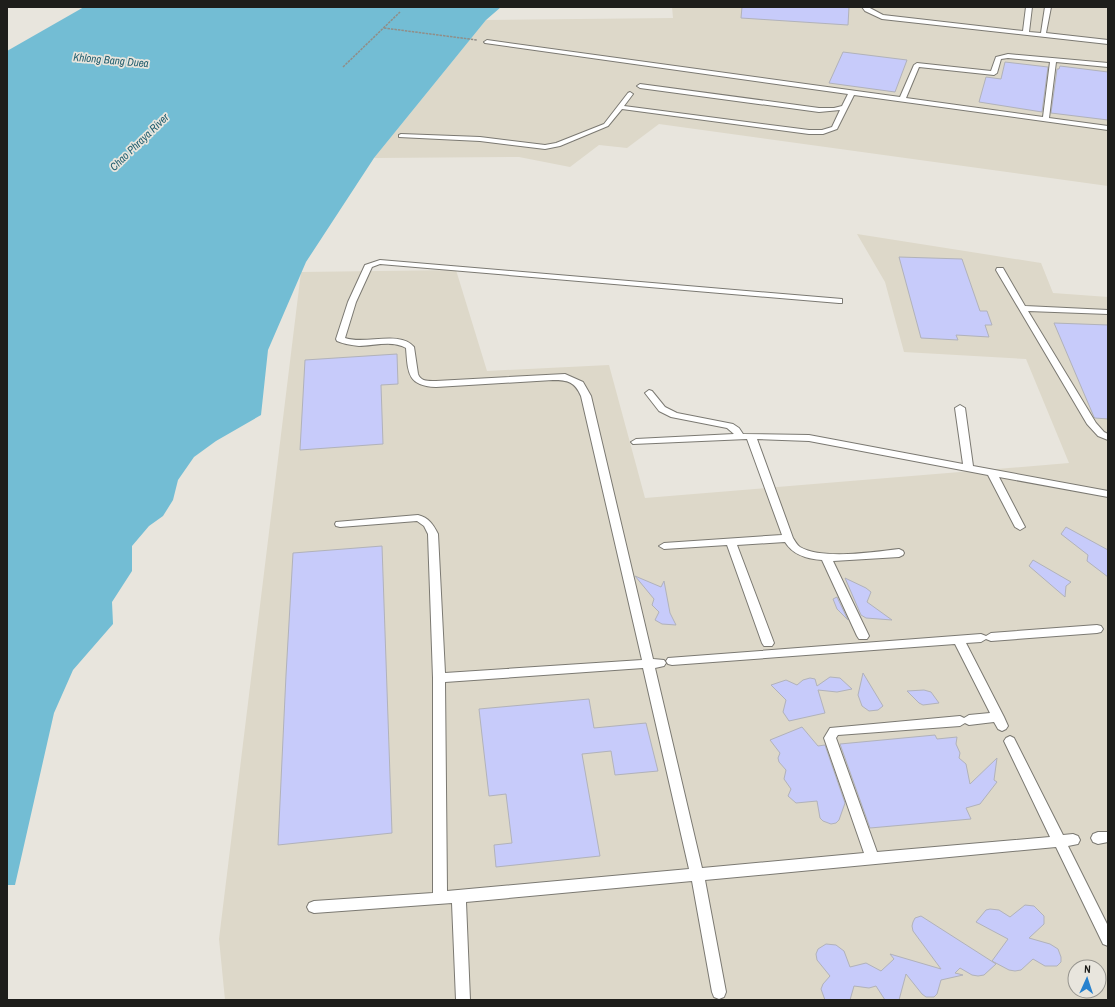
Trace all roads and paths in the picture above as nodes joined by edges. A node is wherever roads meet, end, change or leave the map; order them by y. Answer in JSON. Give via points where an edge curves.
{"nodes":[{"id":1,"x":864,"y":7,"type":"edge"},
{"id":2,"x":1029,"y":7,"type":"edge"},
{"id":3,"x":1048,"y":7,"type":"edge"},
{"id":4,"x":400,"y":12,"type":"dead end"},
{"id":5,"x":384,"y":28,"type":"junction"},
{"id":6,"x":1026,"y":33,"type":"junction"},
{"id":7,"x":1043,"y":35,"type":"junction"},
{"id":8,"x":487,"y":42,"type":"joint"},
{"id":9,"x":1108,"y":42,"type":"edge"},
{"id":10,"x":1053,"y":60,"type":"junction"},
{"id":11,"x":1108,"y":65,"type":"edge"},
{"id":12,"x":343,"y":67,"type":"dead end"},
{"id":13,"x":640,"y":86,"type":"dead end"},
{"id":14,"x":852,"y":92,"type":"junction"},
{"id":15,"x":630,"y":94,"type":"dead end"},
{"id":16,"x":902,"y":99,"type":"junction"},
{"id":17,"x":845,"y":106,"type":"junction"},
{"id":18,"x":620,"y":107,"type":"junction"},
{"id":19,"x":1046,"y":119,"type":"junction"},
{"id":20,"x":1108,"y":128,"type":"edge"},
{"id":21,"x":401,"y":136,"type":"dead end"},
{"id":22,"x":1000,"y":270,"type":"dead end"},
{"id":23,"x":839,"y":301,"type":"dead end"},
{"id":24,"x":1023,"y":308,"type":"junction"},
{"id":25,"x":1108,"y":312,"type":"edge"},
{"id":26,"x":649,"y":393,"type":"dead end"},
{"id":27,"x":960,"y":408,"type":"dead end"},
{"id":28,"x":740,"y":436,"type":"junction"},
{"id":29,"x":751,"y":436,"type":"junction"},
{"id":30,"x":1108,"y":437,"type":"edge"},
{"id":31,"x":636,"y":442,"type":"dead end"},
{"id":32,"x":968,"y":469,"type":"junction"},
{"id":33,"x":992,"y":473,"type":"junction"},
{"id":34,"x":1108,"y":494,"type":"edge"},
{"id":35,"x":340,"y":524,"type":"dead end"},
{"id":36,"x":1020,"y":527,"type":"dead end"},
{"id":37,"x":788,"y":538,"type":"junction"},
{"id":38,"x":731,"y":542,"type":"junction"},
{"id":39,"x":664,"y":546,"type":"dead end"},
{"id":40,"x":899,"y":553,"type":"dead end"},
{"id":41,"x":826,"y":557,"type":"junction"},
{"id":42,"x":1097,"y":629,"type":"dead end"},
{"id":43,"x":959,"y":640,"type":"junction"},
{"id":44,"x":866,"y":643,"type":"junction"},
{"id":45,"x":771,"y":650,"type":"junction"},
{"id":46,"x":647,"y":664,"type":"junction"},
{"id":47,"x":439,"y":678,"type":"junction"},
{"id":48,"x":1010,"y":741,"type":"dead end"},
{"id":49,"x":1066,"y":841,"type":"junction"},
{"id":50,"x":873,"y":859,"type":"junction"},
{"id":51,"x":697,"y":874,"type":"junction"},
{"id":52,"x":459,"y":896,"type":"junction"},
{"id":53,"x":440,"y":898,"type":"junction"},
{"id":54,"x":314,"y":907,"type":"dead end"},
{"id":55,"x":1108,"y":940,"type":"edge"},
{"id":56,"x":719,"y":992,"type":"dead end"},
{"id":57,"x":463,"y":1000,"type":"edge"}],
"edges":[{"from":1,"to":6,"type":"lane","via":[[882,17],[960,23]]},
{"from":2,"to":6,"type":"lane"},
{"from":3,"to":7,"type":"lane"},
{"from":4,"to":5,"type":"path"},
{"from":5,"to":8,"type":"path"},
{"from":5,"to":12,"type":"path"},
{"from":6,"to":7,"type":"lane"},
{"from":7,"to":9,"type":"lane"},
{"from":8,"to":14,"type":"lane"},
{"from":10,"to":11,"type":"lane"},
{"from":10,"to":16,"type":"lane","via":[[1000,56],[994,73],[917,65]]},
{"from":10,"to":19,"type":"lane"},
{"from":13,"to":17,"type":"lane","via":[[819,110],[834,110]]},
{"from":14,"to":16,"type":"lane"},
{"from":14,"to":17,"type":"lane"},
{"from":15,"to":18,"type":"lane"},
{"from":16,"to":19,"type":"lane"},
{"from":17,"to":18,"type":"lane","via":[[835,128],[823,132]]},
{"from":18,"to":21,"type":"lane","via":[[606,125],[558,145],[546,147],[480,138]]},
{"from":19,"to":20,"type":"lane"},
{"from":22,"to":24,"type":"lane"},
{"from":23,"to":46,"type":"lane","via":[[380,262],[369,265],[352,302],[340,339],[344,342],[407,343],[410,346],[414,377],[424,384],[553,377],[565,378],[580,384],[586,396]]},
{"from":24,"to":25,"type":"lane"},
{"from":24,"to":30,"type":"lane","via":[[1092,424]]},
{"from":26,"to":28,"type":"lane","via":[[662,409],[674,415],[730,426]]},
{"from":27,"to":32,"type":"lane"},
{"from":28,"to":29,"type":"lane"},
{"from":28,"to":31,"type":"lane"},
{"from":29,"to":32,"type":"lane","via":[[809,438]]},
{"from":29,"to":37,"type":"lane"},
{"from":32,"to":33,"type":"lane"},
{"from":33,"to":34,"type":"lane"},
{"from":33,"to":36,"type":"lane"},
{"from":35,"to":47,"type":"lane","via":[[418,518],[429,524],[435,575]]},
{"from":37,"to":38,"type":"lane"},
{"from":37,"to":41,"type":"lane","via":[[795,550],[809,556]]},
{"from":38,"to":39,"type":"lane"},
{"from":38,"to":45,"type":"lane"},
{"from":40,"to":41,"type":"lane"},
{"from":41,"to":44,"type":"lane"},
{"from":42,"to":43,"type":"lane"},
{"from":43,"to":44,"type":"lane"},
{"from":43,"to":50,"type":"lane","via":[[1000,722],[964,721],[834,731],[830,738]]},
{"from":44,"to":45,"type":"lane"},
{"from":45,"to":46,"type":"lane"},
{"from":46,"to":47,"type":"lane"},
{"from":46,"to":51,"type":"lane"},
{"from":47,"to":53,"type":"lane"},
{"from":48,"to":49,"type":"lane"},
{"from":49,"to":50,"type":"lane"},
{"from":49,"to":55,"type":"lane"},
{"from":50,"to":51,"type":"lane"},
{"from":51,"to":52,"type":"lane"},
{"from":51,"to":56,"type":"lane"},
{"from":52,"to":53,"type":"lane"},
{"from":52,"to":57,"type":"lane"},
{"from":53,"to":54,"type":"lane"}]}
